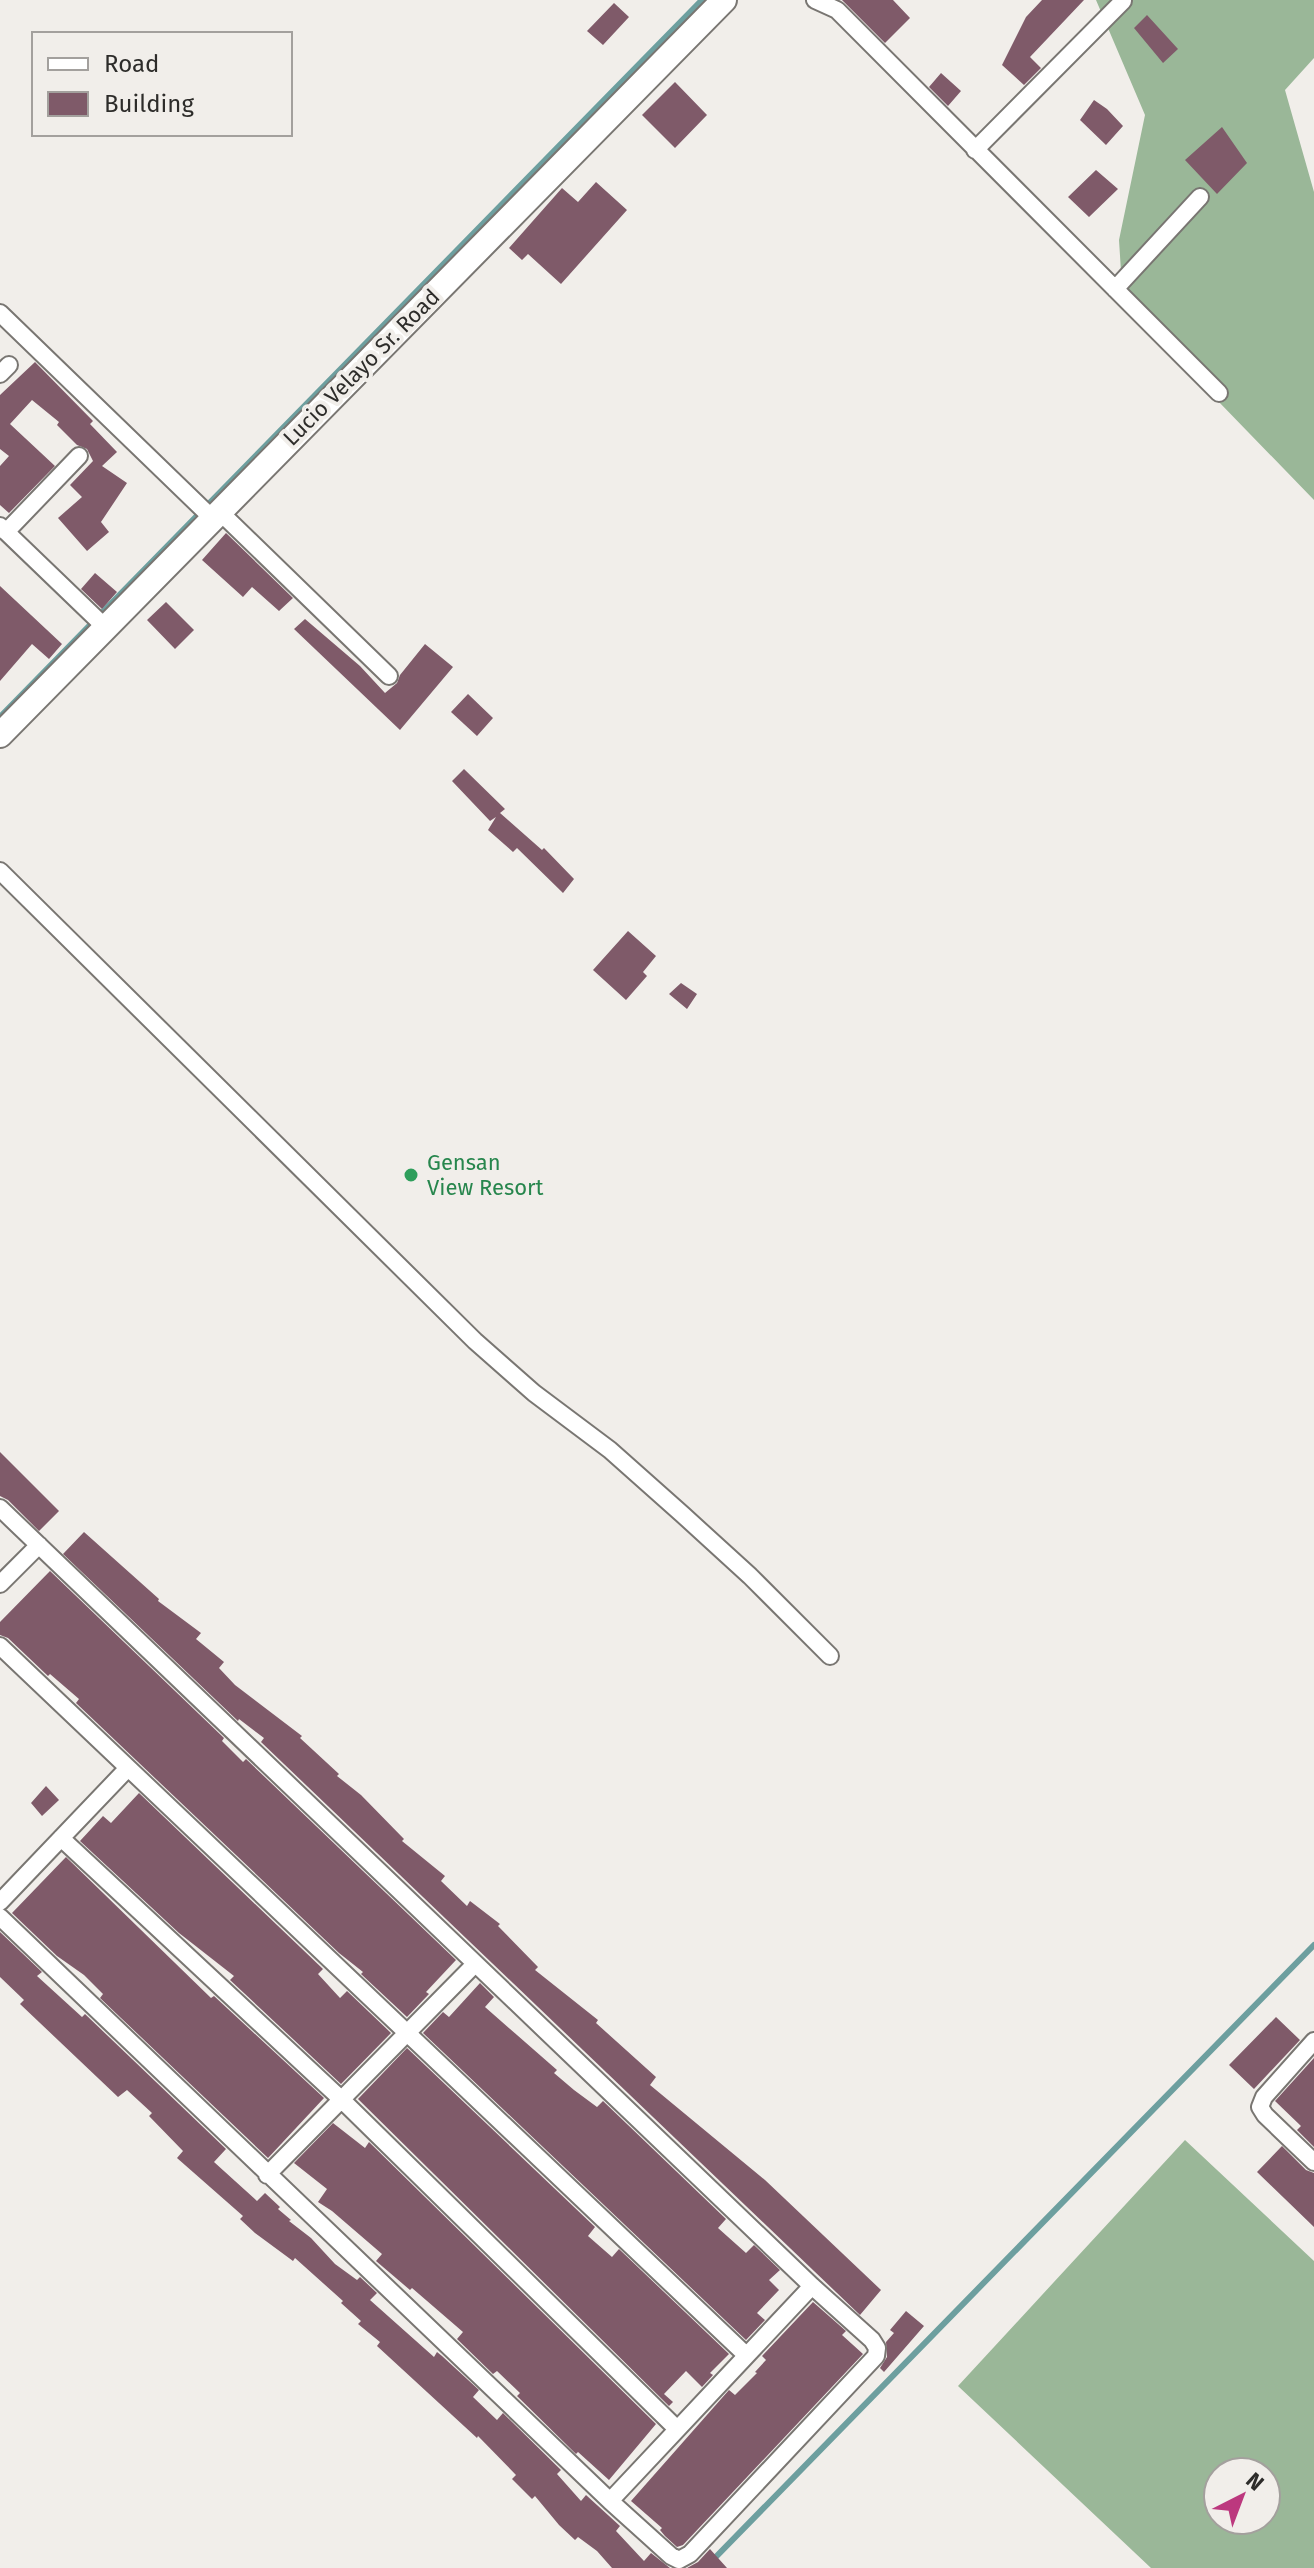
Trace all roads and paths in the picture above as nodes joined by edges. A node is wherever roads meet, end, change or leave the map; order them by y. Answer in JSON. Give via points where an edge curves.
{"nodes":[{"id":1,"x":724,"y":0,"type":"edge"},
{"id":2,"x":815,"y":0,"type":"edge"},
{"id":3,"x":1123,"y":1,"type":"edge"},
{"id":4,"x":975,"y":150,"type":"junction"},
{"id":5,"x":1200,"y":197,"type":"dead end"},
{"id":6,"x":1115,"y":289,"type":"junction"},
{"id":7,"x":0,"y":313,"type":"edge"},
{"id":8,"x":1219,"y":393,"type":"dead end"},
{"id":9,"x":79,"y":456,"type":"dead end"},
{"id":10,"x":209,"y":512,"type":"junction"},
{"id":11,"x":3,"y":529,"type":"edge"},
{"id":12,"x":100,"y":623,"type":"junction"},
{"id":13,"x":389,"y":676,"type":"dead end"},
{"id":14,"x":0,"y":735,"type":"edge"},
{"id":15,"x":0,"y":871,"type":"edge"},
{"id":16,"x":0,"y":1508,"type":"edge"},
{"id":17,"x":39,"y":1545,"type":"junction"},
{"id":18,"x":0,"y":1584,"type":"edge"},
{"id":19,"x":0,"y":1646,"type":"edge"},
{"id":20,"x":830,"y":1656,"type":"dead end"},
{"id":21,"x":128,"y":1768,"type":"junction"},
{"id":22,"x":61,"y":1838,"type":"junction"},
{"id":23,"x":0,"y":1902,"type":"edge"},
{"id":24,"x":0,"y":1917,"type":"edge"},
{"id":25,"x":475,"y":1964,"type":"junction"},
{"id":26,"x":406,"y":2033,"type":"junction"},
{"id":27,"x":1314,"y":2041,"type":"edge"},
{"id":28,"x":341,"y":2099,"type":"junction"},
{"id":29,"x":1314,"y":2162,"type":"edge"},
{"id":30,"x":267,"y":2175,"type":"junction"},
{"id":31,"x":812,"y":2286,"type":"junction"},
{"id":32,"x":746,"y":2355,"type":"junction"},
{"id":33,"x":677,"y":2429,"type":"junction"},
{"id":34,"x":610,"y":2501,"type":"junction"}],
"edges":[{"from":1,"to":10,"type":"main road","name":"Lucio Velayo Sr. Road"},
{"from":2,"to":4,"type":"street","via":[[837,10]]},
{"from":3,"to":4,"type":"street"},
{"from":4,"to":6,"type":"street"},
{"from":5,"to":6,"type":"street"},
{"from":6,"to":8,"type":"street"},
{"from":7,"to":10,"type":"street"},
{"from":9,"to":11,"type":"street"},
{"from":10,"to":12,"type":"main road","name":"Lucio Velayo Sr. Road"},
{"from":10,"to":13,"type":"street"},
{"from":11,"to":12,"type":"street"},
{"from":12,"to":14,"type":"main road","name":"Lucio Velayo Sr. Road"},
{"from":15,"to":20,"type":"street","via":[[475,1341],[610,1450]]},
{"from":16,"to":17,"type":"street"},
{"from":17,"to":18,"type":"street"},
{"from":17,"to":25,"type":"street"},
{"from":19,"to":21,"type":"street"},
{"from":21,"to":22,"type":"street"},
{"from":21,"to":26,"type":"street"},
{"from":22,"to":23,"type":"street"},
{"from":22,"to":28,"type":"street"},
{"from":24,"to":30,"type":"street"},
{"from":25,"to":26,"type":"street"},
{"from":25,"to":31,"type":"street"},
{"from":26,"to":28,"type":"street"},
{"from":26,"to":32,"type":"street"},
{"from":27,"to":29,"type":"street","via":[[1260,2107]]},
{"from":28,"to":30,"type":"street"},
{"from":28,"to":33,"type":"street"},
{"from":30,"to":34,"type":"street"},
{"from":31,"to":32,"type":"street"},
{"from":31,"to":34,"type":"street","via":[[872,2340],[877,2352],[755,2486],[679,2560]]},
{"from":32,"to":33,"type":"street"},
{"from":33,"to":34,"type":"street"}]}
